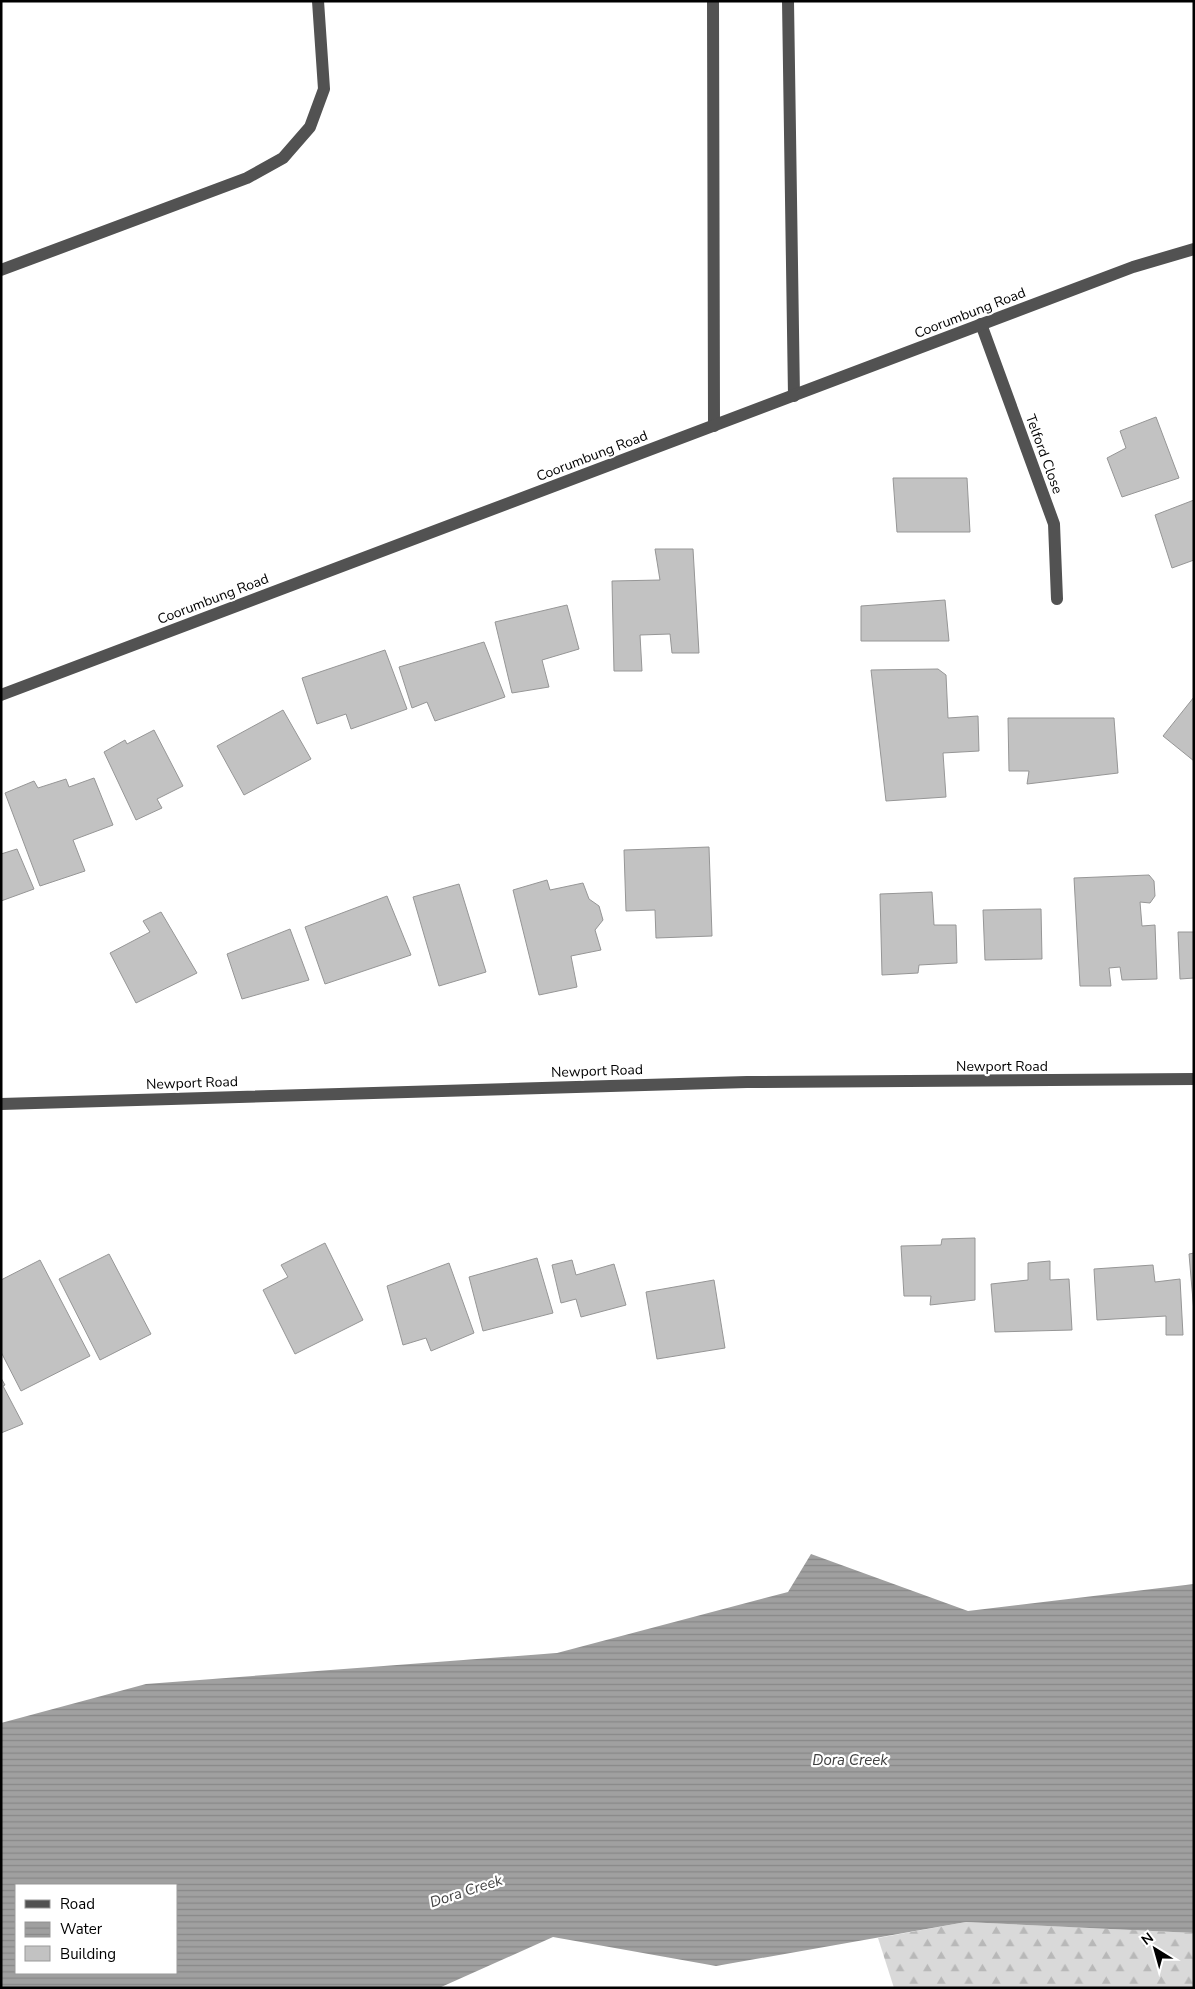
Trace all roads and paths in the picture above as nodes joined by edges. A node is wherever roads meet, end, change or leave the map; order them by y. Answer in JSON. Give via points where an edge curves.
{"nodes":[{"id":1,"x":318,"y":1,"type":"edge"},
{"id":2,"x":713,"y":1,"type":"edge"},
{"id":3,"x":788,"y":1,"type":"edge"},
{"id":4,"x":1194,"y":248,"type":"edge"},
{"id":5,"x":1,"y":270,"type":"edge"},
{"id":6,"x":981,"y":324,"type":"junction"},
{"id":7,"x":794,"y":396,"type":"junction"},
{"id":8,"x":714,"y":426,"type":"junction"},
{"id":9,"x":1057,"y":599,"type":"dead end"},
{"id":10,"x":1,"y":695,"type":"edge"},
{"id":11,"x":1194,"y":1079,"type":"edge"},
{"id":12,"x":1,"y":1104,"type":"edge"}],
"edges":[{"from":1,"to":5,"type":"street","via":[[324,89],[310,127],[283,158],[247,178]]},
{"from":2,"to":8,"type":"street"},
{"from":3,"to":7,"type":"street"},
{"from":4,"to":6,"type":"street","name":"Coorumbung Road","via":[[1133,267]]},
{"from":6,"to":7,"type":"street","name":"Coorumbung Road"},
{"from":6,"to":9,"type":"street","name":"Telford Close","via":[[1054,524]]},
{"from":7,"to":8,"type":"street","name":"Coorumbung Road"},
{"from":8,"to":10,"type":"street","name":"Coorumbung Road"},
{"from":11,"to":12,"type":"street","name":"Newport Road","via":[[747,1082]]}]}
